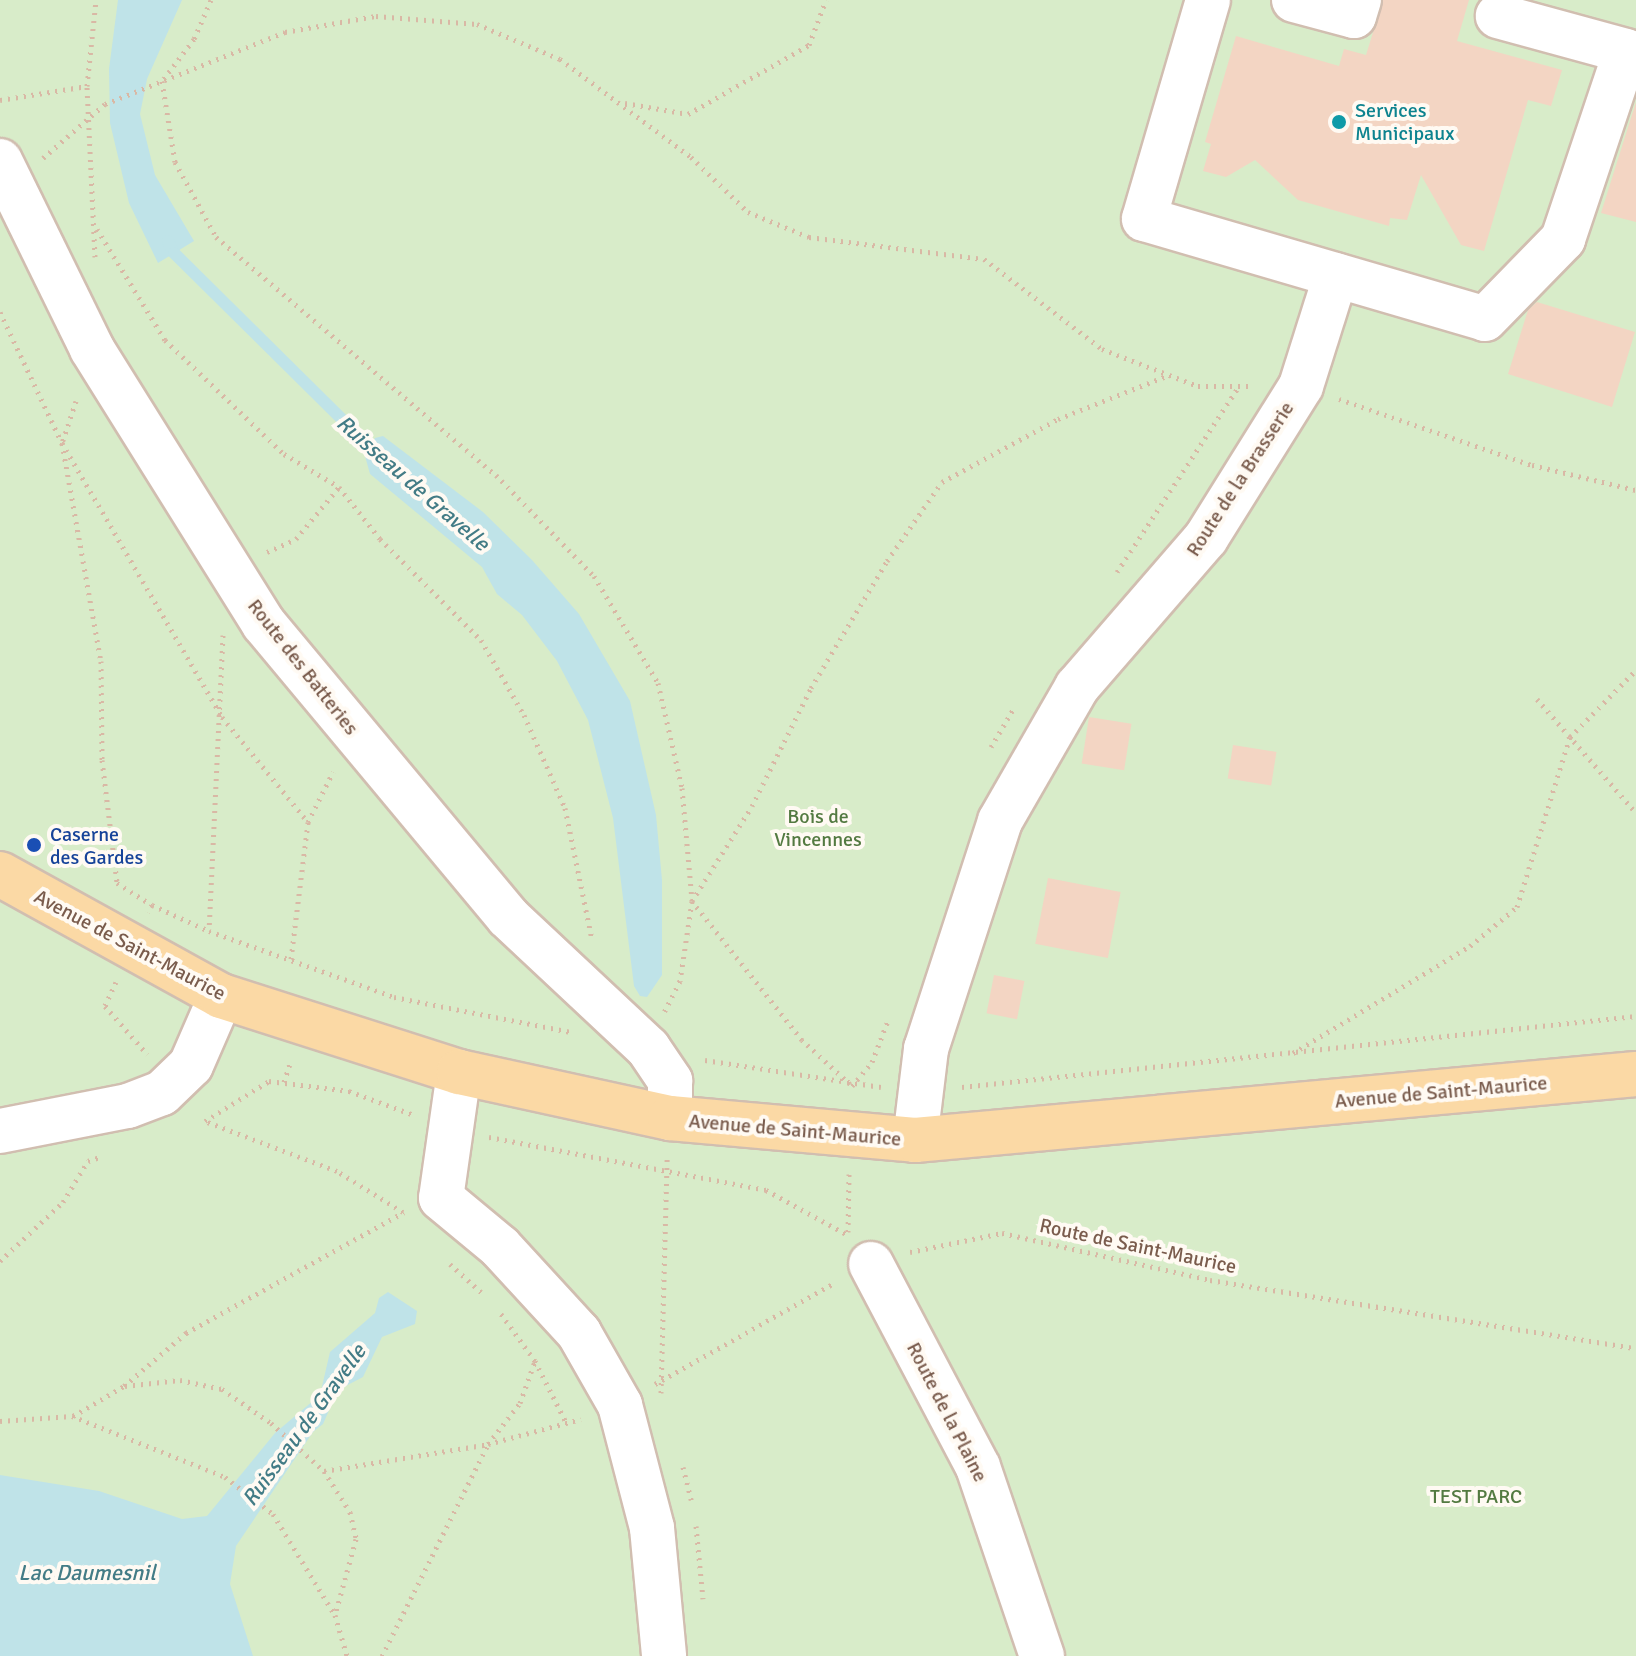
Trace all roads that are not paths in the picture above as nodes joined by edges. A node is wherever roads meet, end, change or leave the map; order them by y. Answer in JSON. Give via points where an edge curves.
{"nodes":[{"id":1,"x":1208,"y":0,"type":"edge"},
{"id":2,"x":1294,"y":0,"type":"edge"},
{"id":3,"x":1359,"y":0,"type":"edge"},
{"id":4,"x":1498,"y":16,"type":"dead end"},
{"id":5,"x":1622,"y":116,"type":"edge"},
{"id":6,"x":5,"y":174,"type":"edge"},
{"id":7,"x":1336,"y":275,"type":"junction"},
{"id":8,"x":0,"y":874,"type":"edge"},
{"id":9,"x":221,"y":996,"type":"junction"},
{"id":10,"x":459,"y":1072,"type":"junction"},
{"id":11,"x":1636,"y":1074,"type":"edge"},
{"id":12,"x":670,"y":1118,"type":"junction"},
{"id":13,"x":0,"y":1131,"type":"edge"},
{"id":14,"x":915,"y":1140,"type":"junction"},
{"id":15,"x":860,"y":1250,"type":"road end"},
{"id":16,"x":664,"y":1656,"type":"edge"},
{"id":17,"x":1042,"y":1656,"type":"edge"}],
"edges":[{"from":1,"to":7,"type":"street","via":[[1144,219]]},
{"from":2,"to":3,"type":"street","via":[[1354,16]]},
{"from":4,"to":5,"type":"street","via":[[1626,51]]},
{"from":5,"to":7,"type":"street","via":[[1563,239],[1485,319]]},
{"from":6,"to":12,"type":"street","name":"Route des Batteries","via":[[92,349],[264,624],[590,1015],[648,1048],[670,1081]]},
{"from":7,"to":14,"type":"street","name":"Route de la Brasserie","via":[[1301,386],[1206,538],[1077,687],[1000,821],[926,1049]]},
{"from":8,"to":9,"type":"main road","name":"Avenue de Saint-Maurice"},
{"from":9,"to":10,"type":"main road","name":"Avenue de Saint-Maurice"},
{"from":9,"to":13,"type":"street","via":[[191,1065],[162,1093],[128,1106]]},
{"from":10,"to":12,"type":"main road","name":"Avenue de Saint-Maurice"},
{"from":10,"to":16,"type":"street","via":[[418,1211],[500,1247],[579,1333],[620,1405],[652,1528]]},
{"from":11,"to":14,"type":"main road","name":"Avenue de Saint-Maurice"},
{"from":12,"to":14,"type":"main road","name":"Avenue de Saint-Maurice"},
{"from":15,"to":17,"type":"street","name":"Route de la Plaine","via":[[978,1467]]}]}
